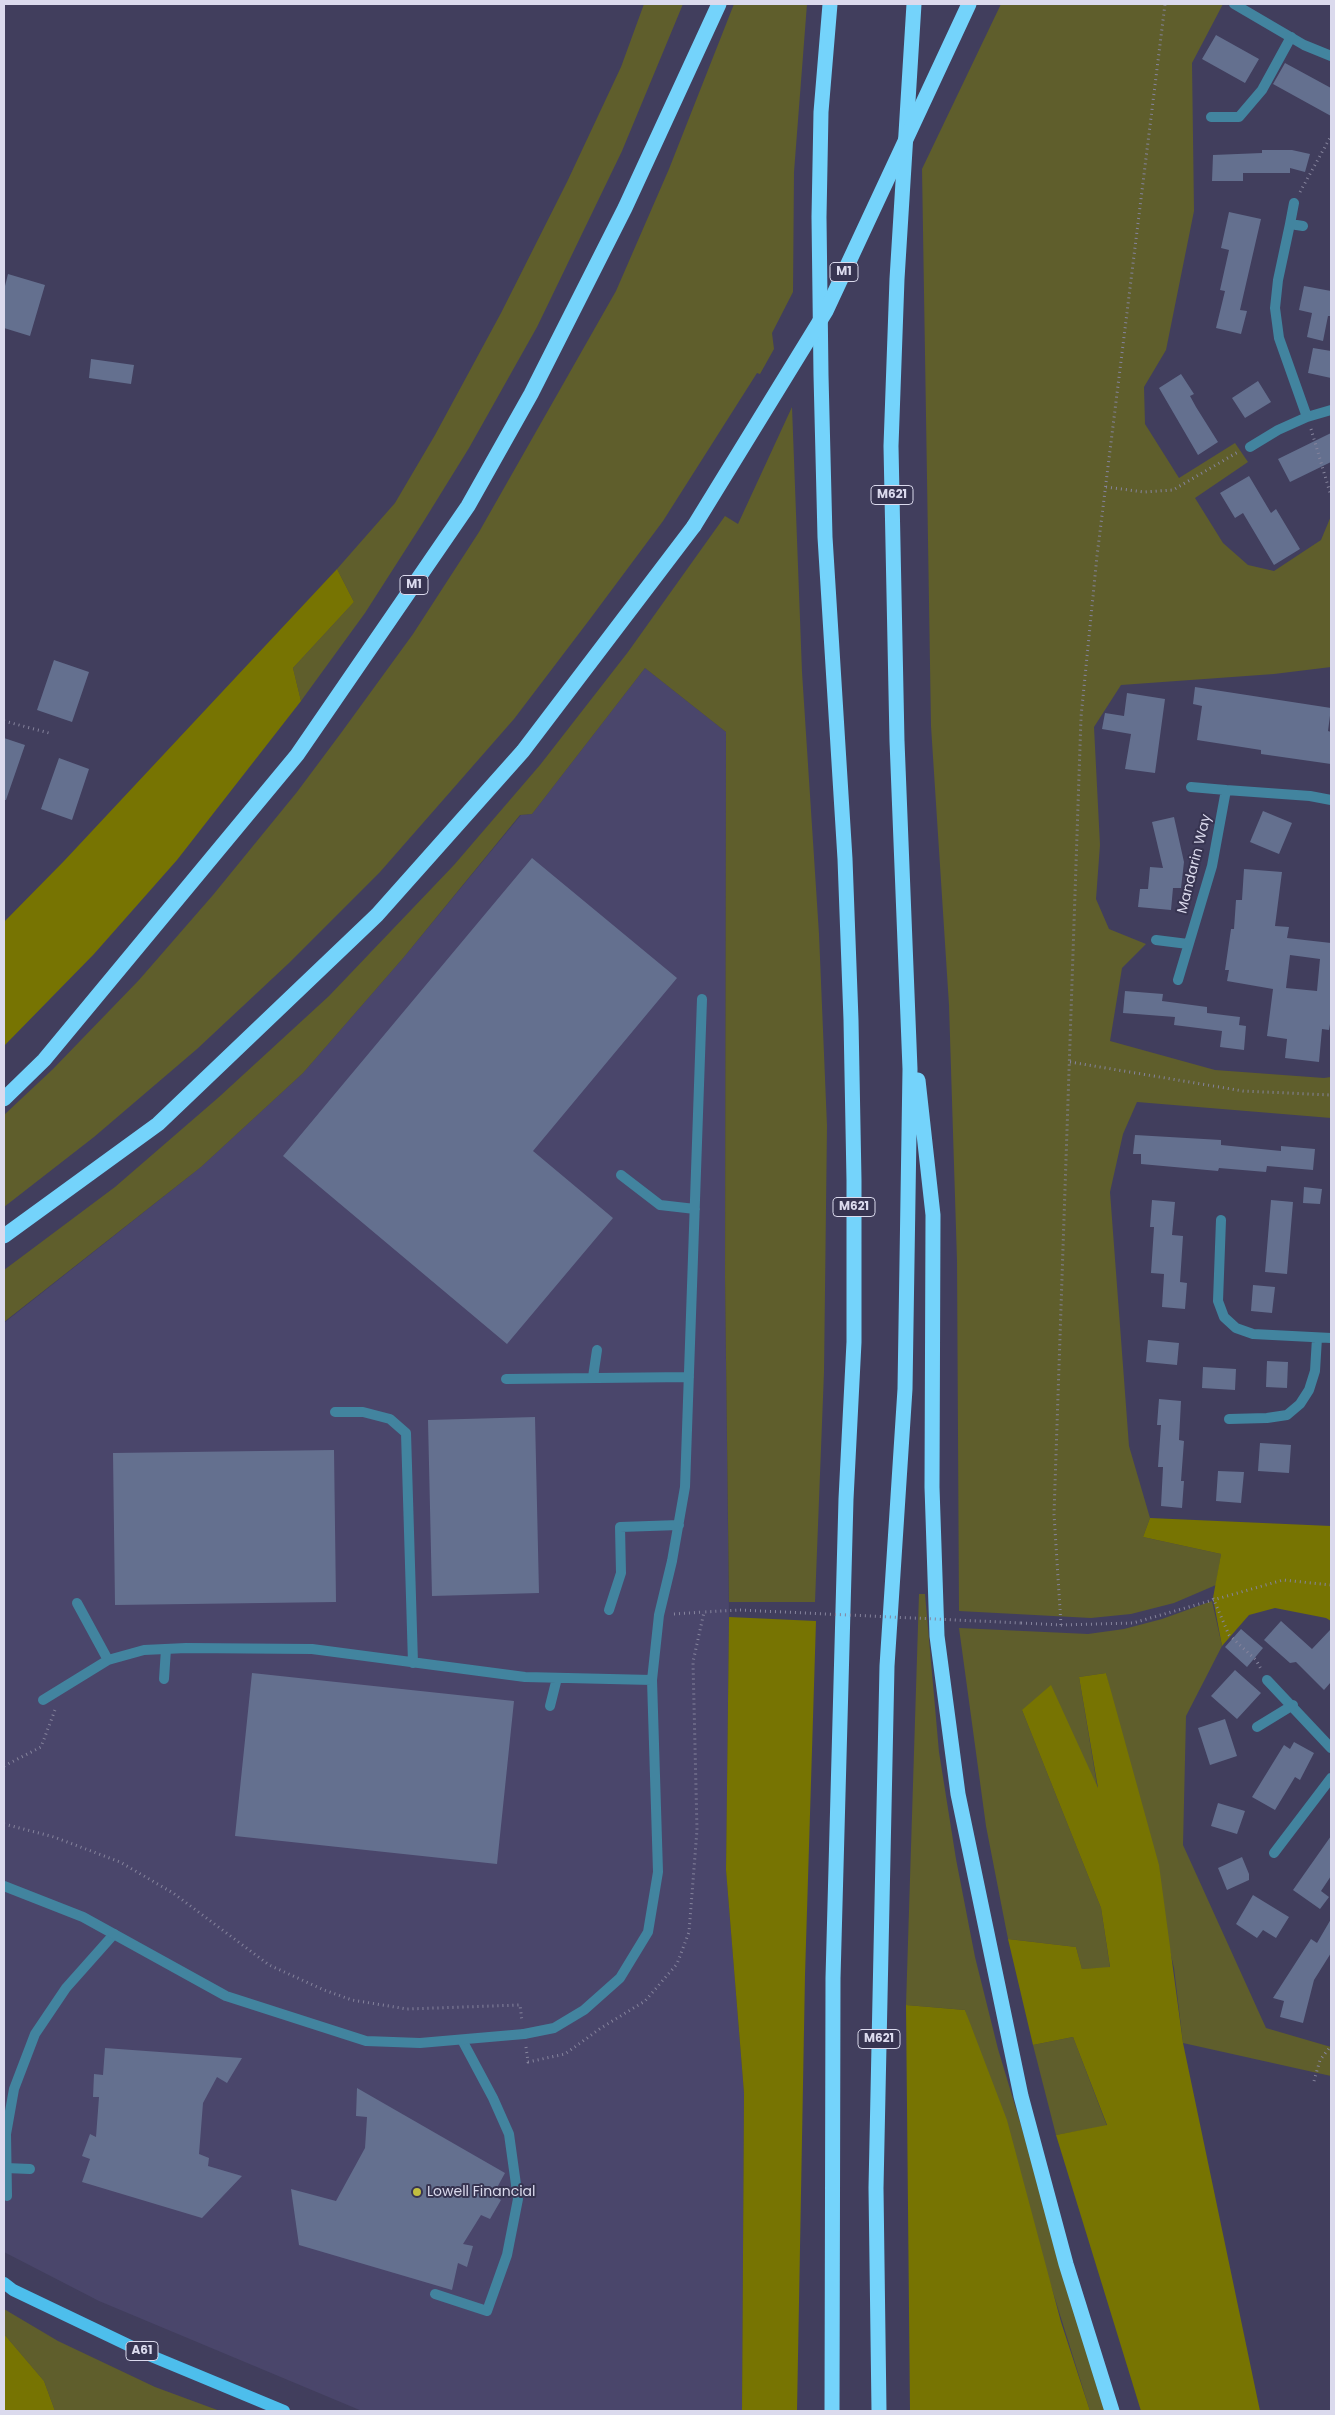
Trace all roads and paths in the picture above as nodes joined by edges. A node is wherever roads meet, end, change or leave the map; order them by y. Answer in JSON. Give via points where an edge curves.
{"nodes":[{"id":1,"x":719,"y":4,"type":"edge"},
{"id":2,"x":830,"y":4,"type":"edge"},
{"id":3,"x":914,"y":4,"type":"edge"},
{"id":4,"x":968,"y":4,"type":"edge"},
{"id":5,"x":1165,"y":4,"type":"edge"},
{"id":6,"x":1234,"y":4,"type":"edge"},
{"id":7,"x":1291,"y":37,"type":"junction"},
{"id":8,"x":1331,"y":56,"type":"edge"},
{"id":9,"x":1210,"y":117,"type":"dead end"},
{"id":10,"x":1331,"y":136,"type":"edge"},
{"id":11,"x":1294,"y":203,"type":"joint"},
{"id":12,"x":1290,"y":224,"type":"junction"},
{"id":13,"x":1303,"y":226,"type":"dead end"},
{"id":14,"x":1331,"y":410,"type":"edge"},
{"id":15,"x":1308,"y":417,"type":"junction"},
{"id":16,"x":1250,"y":447,"type":"joint"},
{"id":17,"x":1106,"y":487,"type":"junction"},
{"id":18,"x":1331,"y":496,"type":"edge"},
{"id":19,"x":4,"y":720,"type":"edge"},
{"id":20,"x":49,"y":733,"type":"dead end"},
{"id":21,"x":1191,"y":787,"type":"dead end"},
{"id":22,"x":1226,"y":790,"type":"junction"},
{"id":23,"x":1331,"y":800,"type":"edge"},
{"id":24,"x":1156,"y":940,"type":"dead end"},
{"id":25,"x":1188,"y":944,"type":"junction"},
{"id":26,"x":1178,"y":980,"type":"dead end"},
{"id":27,"x":908,"y":986,"type":"junction"},
{"id":28,"x":702,"y":999,"type":"dead end"},
{"id":29,"x":1070,"y":1062,"type":"junction"},
{"id":30,"x":1331,"y":1095,"type":"edge"},
{"id":31,"x":4,"y":1099,"type":"edge"},
{"id":32,"x":621,"y":1175,"type":"dead end"},
{"id":33,"x":695,"y":1209,"type":"junction"},
{"id":34,"x":1221,"y":1220,"type":"dead end"},
{"id":35,"x":4,"y":1236,"type":"edge"},
{"id":36,"x":1317,"y":1338,"type":"junction"},
{"id":37,"x":1331,"y":1338,"type":"edge"},
{"id":38,"x":597,"y":1350,"type":"dead end"},
{"id":39,"x":593,"y":1377,"type":"junction"},
{"id":40,"x":689,"y":1377,"type":"junction"},
{"id":41,"x":506,"y":1379,"type":"dead end"},
{"id":42,"x":335,"y":1412,"type":"dead end"},
{"id":43,"x":1229,"y":1419,"type":"dead end"},
{"id":44,"x":679,"y":1524,"type":"junction"},
{"id":45,"x":1331,"y":1585,"type":"edge"},
{"id":46,"x":1213,"y":1598,"type":"junction"},
{"id":47,"x":77,"y":1603,"type":"dead end"},
{"id":48,"x":609,"y":1610,"type":"dead end"},
{"id":49,"x":740,"y":1610,"type":"dead end"},
{"id":50,"x":704,"y":1612,"type":"dead end"},
{"id":51,"x":659,"y":1616,"type":"junction"},
{"id":52,"x":1062,"y":1625,"type":"junction"},
{"id":53,"x":166,"y":1649,"type":"junction"},
{"id":54,"x":108,"y":1660,"type":"junction"},
{"id":55,"x":413,"y":1663,"type":"junction"},
{"id":56,"x":557,"y":1678,"type":"junction"},
{"id":57,"x":164,"y":1679,"type":"dead end"},
{"id":58,"x":652,"y":1680,"type":"junction"},
{"id":59,"x":1267,"y":1680,"type":"joint"},
{"id":60,"x":55,"y":1692,"type":"junction"},
{"id":61,"x":43,"y":1700,"type":"dead end"},
{"id":62,"x":550,"y":1706,"type":"dead end"},
{"id":63,"x":1293,"y":1706,"type":"junction"},
{"id":64,"x":1257,"y":1727,"type":"dead end"},
{"id":65,"x":1331,"y":1748,"type":"edge"},
{"id":66,"x":4,"y":1766,"type":"edge"},
{"id":67,"x":1331,"y":1778,"type":"edge"},
{"id":68,"x":4,"y":1824,"type":"edge"},
{"id":69,"x":1274,"y":1853,"type":"dead end"},
{"id":70,"x":4,"y":1886,"type":"edge"},
{"id":71,"x":114,"y":1934,"type":"junction"},
{"id":72,"x":524,"y":2034,"type":"junction"},
{"id":73,"x":462,"y":2040,"type":"junction"},
{"id":74,"x":1331,"y":2046,"type":"edge"},
{"id":75,"x":1314,"y":2081,"type":"dead end"},
{"id":76,"x":6,"y":2168,"type":"junction"},
{"id":77,"x":30,"y":2169,"type":"dead end"},
{"id":78,"x":7,"y":2196,"type":"dead end"},
{"id":79,"x":4,"y":2283,"type":"edge"},
{"id":80,"x":435,"y":2294,"type":"dead end"},
{"id":81,"x":284,"y":2411,"type":"edge"},
{"id":82,"x":832,"y":2411,"type":"edge"},
{"id":83,"x":879,"y":2411,"type":"edge"},
{"id":84,"x":1112,"y":2411,"type":"edge"}],
"edges":[{"from":1,"to":31,"type":"highway","number":"M1","via":[[625,208],[531,394],[468,506],[297,755],[44,1060]]},
{"from":2,"to":82,"type":"highway","number":"M621","via":[[821,112],[821,375],[825,537],[845,859],[854,1180],[854,1342],[846,1499],[833,1969]]},
{"from":3,"to":27,"type":"highway","number":"M621","via":[[897,279],[891,446],[897,741]]},
{"from":4,"to":35,"type":"highway","number":"M1","bridge":true,"via":[[826,311],[694,526],[523,752],[377,915],[158,1124]]},
{"from":5,"to":17,"type":"path"},
{"from":6,"to":7,"type":"street"},
{"from":7,"to":8,"type":"street"},
{"from":7,"to":9,"type":"street","via":[[1262,90],[1239,117]]},
{"from":10,"to":11,"type":"path"},
{"from":11,"to":12,"type":"street"},
{"from":12,"to":13,"type":"street"},
{"from":12,"to":15,"type":"street","via":[[1275,308],[1278,338]]},
{"from":14,"to":15,"type":"street"},
{"from":15,"to":16,"type":"street"},
{"from":15,"to":18,"type":"path"},
{"from":16,"to":17,"type":"path","via":[[1173,490],[1144,492]]},
{"from":17,"to":29,"type":"path","via":[[1081,717]]},
{"from":19,"to":20,"type":"path"},
{"from":21,"to":22,"type":"street"},
{"from":22,"to":23,"type":"street"},
{"from":22,"to":25,"type":"street","name":"Mandarin Way","via":[[1212,866]]},
{"from":24,"to":25,"type":"street"},
{"from":25,"to":26,"type":"street","name":"Mandarin Way"},
{"from":27,"to":83,"type":"highway","number":"M621","via":[[910,1069],[905,1389],[887,1666],[879,2020],[876,2188]]},
{"from":27,"to":84,"type":"highway","number":"M621","via":[[933,1215],[932,1487],[937,1636],[958,1794],[1021,2096],[1066,2264]]},
{"from":28,"to":33,"type":"street"},
{"from":29,"to":30,"type":"path","via":[[1243,1092]]},
{"from":29,"to":52,"type":"path","via":[[1054,1514]]},
{"from":32,"to":33,"type":"street","via":[[660,1205]]},
{"from":33,"to":40,"type":"street"},
{"from":34,"to":36,"type":"street","via":[[1218,1301],[1224,1317],[1236,1328],[1253,1334]]},
{"from":36,"to":37,"type":"street"},
{"from":36,"to":43,"type":"street","via":[[1315,1371],[1300,1404],[1287,1414]]},
{"from":38,"to":39,"type":"street"},
{"from":39,"to":40,"type":"street"},
{"from":39,"to":41,"type":"street"},
{"from":40,"to":44,"type":"street","via":[[685,1487]]},
{"from":42,"to":55,"type":"street","via":[[363,1412],[390,1419],[406,1434]]},
{"from":44,"to":48,"type":"street","via":[[620,1526],[621,1573]]},
{"from":44,"to":51,"type":"street"},
{"from":45,"to":46,"type":"path","via":[[1283,1580]]},
{"from":46,"to":52,"type":"path","via":[[1133,1623]]},
{"from":46,"to":59,"type":"path","via":[[1229,1635],[1256,1660]]},
{"from":47,"to":54,"type":"street"},
{"from":49,"to":52,"type":"path","bridge":true},
{"from":50,"to":51,"type":"path"},
{"from":51,"to":58,"type":"street"},
{"from":53,"to":54,"type":"street","via":[[144,1650]]},
{"from":53,"to":55,"type":"street","via":[[312,1649]]},
{"from":53,"to":57,"type":"street"},
{"from":54,"to":60,"type":"street"},
{"from":55,"to":56,"type":"street"},
{"from":56,"to":58,"type":"street"},
{"from":56,"to":62,"type":"street"},
{"from":58,"to":72,"type":"street","via":[[658,1872],[648,1932],[620,1978],[584,2010],[554,2028]]},
{"from":59,"to":63,"type":"street"},
{"from":60,"to":61,"type":"street"},
{"from":60,"to":66,"type":"path","via":[[56,1708],[41,1747]]},
{"from":63,"to":64,"type":"street"},
{"from":63,"to":65,"type":"street"},
{"from":67,"to":69,"type":"street"},
{"from":68,"to":72,"type":"path","via":[[54,1837],[142,1873],[174,1893],[268,1965],[293,1978],[352,2000],[407,2009],[520,2005]]},
{"from":70,"to":71,"type":"street","via":[[83,1917]]},
{"from":71,"to":73,"type":"street","via":[[226,1996],[366,2041]]},
{"from":71,"to":76,"type":"street","via":[[66,1988],[35,2034],[14,2089],[6,2134]]},
{"from":72,"to":73,"type":"street"},
{"from":73,"to":80,"type":"street","via":[[509,2134],[518,2200],[507,2255],[487,2311]]},
{"from":74,"to":75,"type":"path","via":[[1320,2060]]},
{"from":76,"to":77,"type":"street"},
{"from":76,"to":78,"type":"street"},
{"from":79,"to":81,"type":"main road","number":"A61","via":[[149,2355]]}]}
